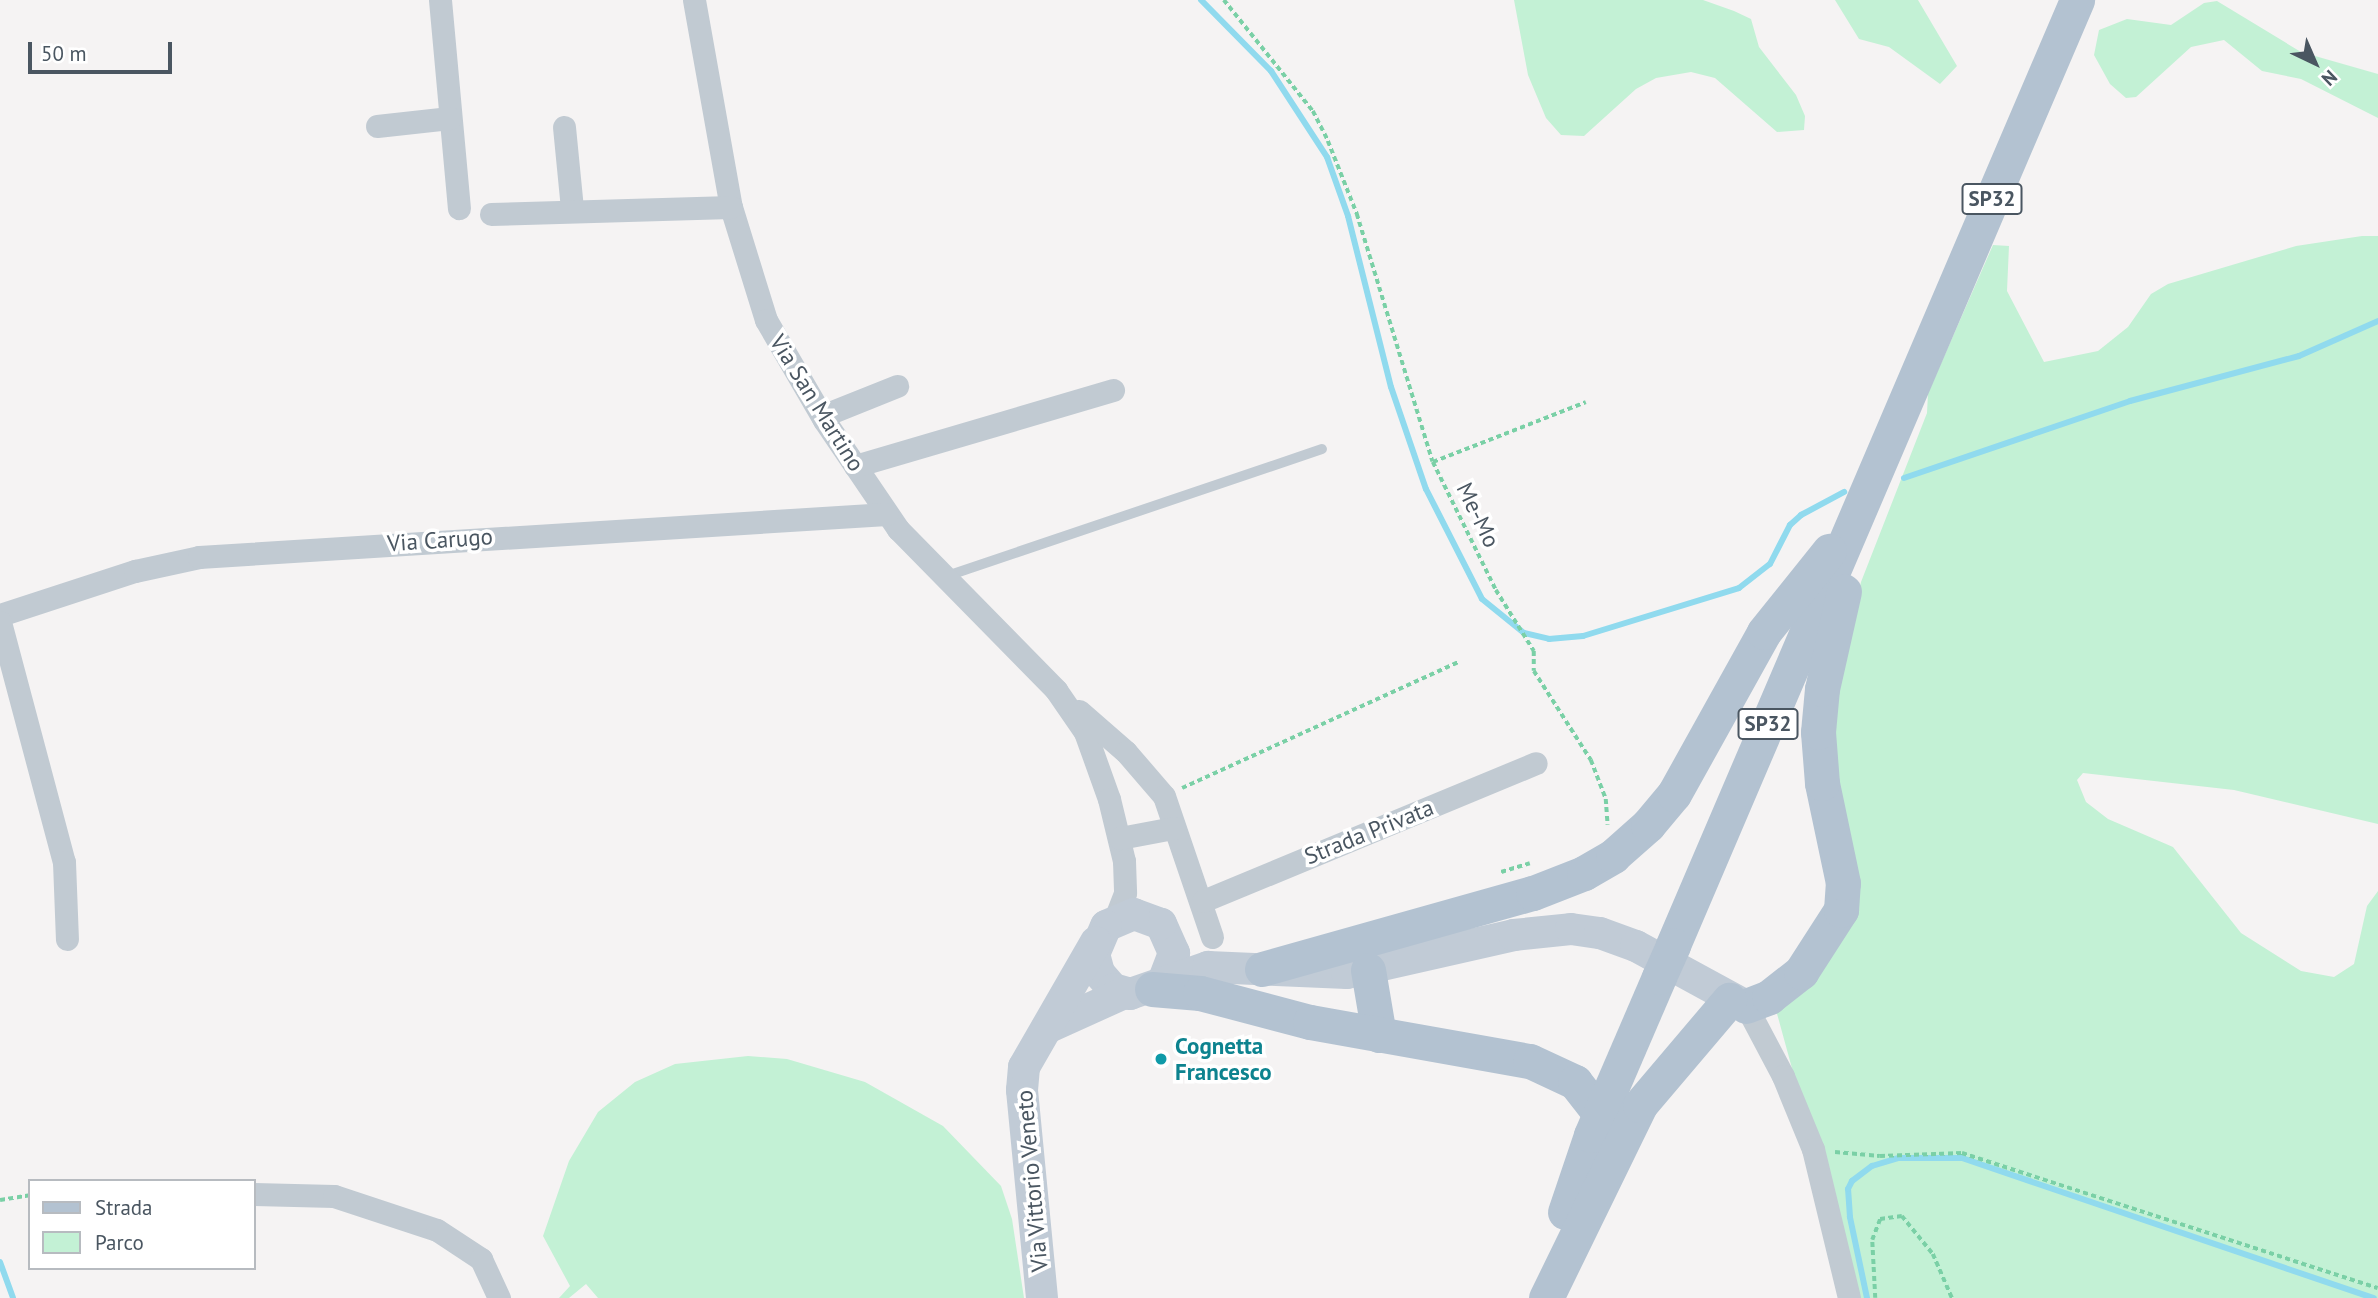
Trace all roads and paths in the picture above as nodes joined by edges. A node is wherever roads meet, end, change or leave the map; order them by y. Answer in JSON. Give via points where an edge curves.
{"nodes":[{"id":1,"x":440,"y":0,"type":"edge"},
{"id":2,"x":694,"y":0,"type":"edge"},
{"id":3,"x":1224,"y":0,"type":"edge"},
{"id":4,"x":2077,"y":0,"type":"edge"},
{"id":5,"x":450,"y":118,"type":"junction"},
{"id":6,"x":377,"y":126,"type":"dead end"},
{"id":7,"x":564,"y":127,"type":"dead end"},
{"id":8,"x":731,"y":207,"type":"junction"},
{"id":9,"x":459,"y":208,"type":"dead end"},
{"id":10,"x":572,"y":209,"type":"junction"},
{"id":11,"x":491,"y":214,"type":"dead end"},
{"id":12,"x":897,"y":386,"type":"dead end"},
{"id":13,"x":1112,"y":390,"type":"dead end"},
{"id":14,"x":1907,"y":399,"type":"junction"},
{"id":15,"x":1586,"y":401,"type":"dead end"},
{"id":16,"x":822,"y":416,"type":"junction"},
{"id":17,"x":1322,"y":449,"type":"dead end"},
{"id":18,"x":1433,"y":462,"type":"junction"},
{"id":19,"x":855,"y":466,"type":"junction"},
{"id":20,"x":1863,"y":502,"type":"junction"},
{"id":21,"x":887,"y":514,"type":"junction"},
{"id":22,"x":944,"y":577,"type":"junction"},
{"id":23,"x":0,"y":615,"type":"edge"},
{"id":24,"x":0,"y":622,"type":"edge"},
{"id":25,"x":1459,"y":662,"type":"dead end"},
{"id":26,"x":1063,"y":699,"type":"junction"},
{"id":27,"x":1536,"y":763,"type":"dead end"},
{"id":28,"x":1164,"y":796,"type":"junction"},
{"id":29,"x":1173,"y":828,"type":"junction"},
{"id":30,"x":1607,"y":830,"type":"dead end"},
{"id":31,"x":1120,"y":838,"type":"junction"},
{"id":32,"x":1538,"y":862,"type":"dead end"},
{"id":33,"x":1494,"y":874,"type":"dead end"},
{"id":34,"x":1125,"y":877,"type":"junction"},
{"id":35,"x":1203,"y":901,"type":"junction"},
{"id":36,"x":1162,"y":929,"type":"junction"},
{"id":37,"x":1106,"y":930,"type":"junction"},
{"id":38,"x":68,"y":939,"type":"dead end"},
{"id":39,"x":1216,"y":952,"type":"junction"},
{"id":40,"x":1262,"y":969,"type":"junction"},
{"id":41,"x":1368,"y":970,"type":"junction"},
{"id":42,"x":1146,"y":988,"type":"junction"},
{"id":43,"x":1738,"y":1003,"type":"junction"},
{"id":44,"x":1046,"y":1029,"type":"junction"},
{"id":45,"x":1379,"y":1035,"type":"junction"},
{"id":46,"x":1600,"y":1114,"type":"junction"},
{"id":47,"x":1813,"y":1149,"type":"junction"},
{"id":48,"x":256,"y":1194,"type":"edge"},
{"id":49,"x":28,"y":1195,"type":"edge"},
{"id":50,"x":0,"y":1200,"type":"edge"},
{"id":51,"x":2378,"y":1288,"type":"edge"},
{"id":52,"x":499,"y":1298,"type":"edge"},
{"id":53,"x":1042,"y":1298,"type":"edge"},
{"id":54,"x":1536,"y":1298,"type":"edge"},
{"id":55,"x":1546,"y":1298,"type":"edge"},
{"id":56,"x":1849,"y":1298,"type":"edge"},
{"id":57,"x":1875,"y":1298,"type":"edge"},
{"id":58,"x":1952,"y":1298,"type":"edge"}],
"edges":[{"from":1,"to":5,"type":"street"},
{"from":2,"to":8,"type":"street","name":"Via San Martino"},
{"from":3,"to":18,"type":"path","name":"Me-Mo","via":[[1313,111],[1328,141],[1357,214]]},
{"from":4,"to":14,"type":"main road","number":"SP32"},
{"from":5,"to":6,"type":"street"},
{"from":5,"to":9,"type":"street"},
{"from":7,"to":10,"type":"street"},
{"from":8,"to":10,"type":"street"},
{"from":8,"to":16,"type":"street","name":"Via San Martino","via":[[761,309]]},
{"from":10,"to":11,"type":"street"},
{"from":12,"to":16,"type":"street"},
{"from":13,"to":19,"type":"street"},
{"from":14,"to":20,"type":"main road","number":"SP32"},
{"from":14,"to":43,"type":"main road","via":[[1911,422],[1846,585],[1820,704],[1819,768],[1843,883],[1841,911],[1801,972],[1769,997]]},
{"from":15,"to":18,"type":"path"},
{"from":16,"to":19,"type":"street","name":"Via San Martino"},
{"from":17,"to":22,"type":"lane"},
{"from":18,"to":30,"type":"path","name":"Me-Mo","via":[[1496,590],[1534,651],[1534,671],[1591,760],[1606,799]]},
{"from":19,"to":21,"type":"street","name":"Via San Martino"},
{"from":20,"to":40,"type":"main road","via":[[1764,632],[1670,800],[1613,856],[1542,890]]},
{"from":20,"to":46,"type":"main road","number":"SP32","bridge":true},
{"from":21,"to":22,"type":"street","name":"Via San Martino"},
{"from":21,"to":23,"type":"street","name":"Via Carugo","via":[[199,557],[146,568]]},
{"from":22,"to":26,"type":"street","name":"Via San Martino"},
{"from":24,"to":38,"type":"street","via":[[64,862]]},
{"from":25,"to":28,"type":"path"},
{"from":26,"to":28,"type":"street","via":[[1126,752]]},
{"from":26,"to":31,"type":"street","name":"Via San Martino","via":[[1096,757]]},
{"from":27,"to":35,"type":"street","name":"Strada Privata"},
{"from":28,"to":29,"type":"street"},
{"from":29,"to":31,"type":"street"},
{"from":29,"to":35,"type":"street"},
{"from":31,"to":34,"type":"street","name":"Via San Martino"},
{"from":32,"to":33,"type":"path"},
{"from":34,"to":36,"type":"street","name":"Via San Martino"},
{"from":34,"to":37,"type":"street","name":"Via San Martino","via":[[1124,899]]},
{"from":35,"to":39,"type":"street"},
{"from":36,"to":37,"type":"street","via":[[1134,914]]},
{"from":36,"to":39,"type":"street"},
{"from":36,"to":42,"type":"street","via":[[1173,963]]},
{"from":37,"to":42,"type":"street","via":[[1098,973]]},
{"from":37,"to":44,"type":"street","name":"Via San Martino"},
{"from":39,"to":40,"type":"street"},
{"from":39,"to":42,"type":"street"},
{"from":40,"to":41,"type":"street","via":[[1315,974]]},
{"from":41,"to":43,"type":"street","via":[[1528,933],[1585,930],[1646,951]]},
{"from":41,"to":45,"type":"main road"},
{"from":42,"to":44,"type":"street"},
{"from":42,"to":45,"type":"main road","via":[[1200,993]]},
{"from":43,"to":47,"type":"street","via":[[1783,1076]]},
{"from":43,"to":55,"type":"main road","via":[[1640,1105]]},
{"from":44,"to":53,"type":"street","name":"Via Vittorio Veneto","via":[[1028,1058],[1022,1090]]},
{"from":45,"to":46,"type":"main road","via":[[1539,1064],[1575,1082]]},
{"from":46,"to":54,"type":"main road","number":"SP32"},
{"from":47,"to":51,"type":"path","via":[[1880,1156],[1962,1153]]},
{"from":47,"to":56,"type":"street"},
{"from":48,"to":52,"type":"street","via":[[334,1196],[437,1230],[481,1259]]},
{"from":49,"to":50,"type":"path"},
{"from":57,"to":58,"type":"path","via":[[1872,1240],[1880,1219],[1902,1216],[1933,1254]]}]}
